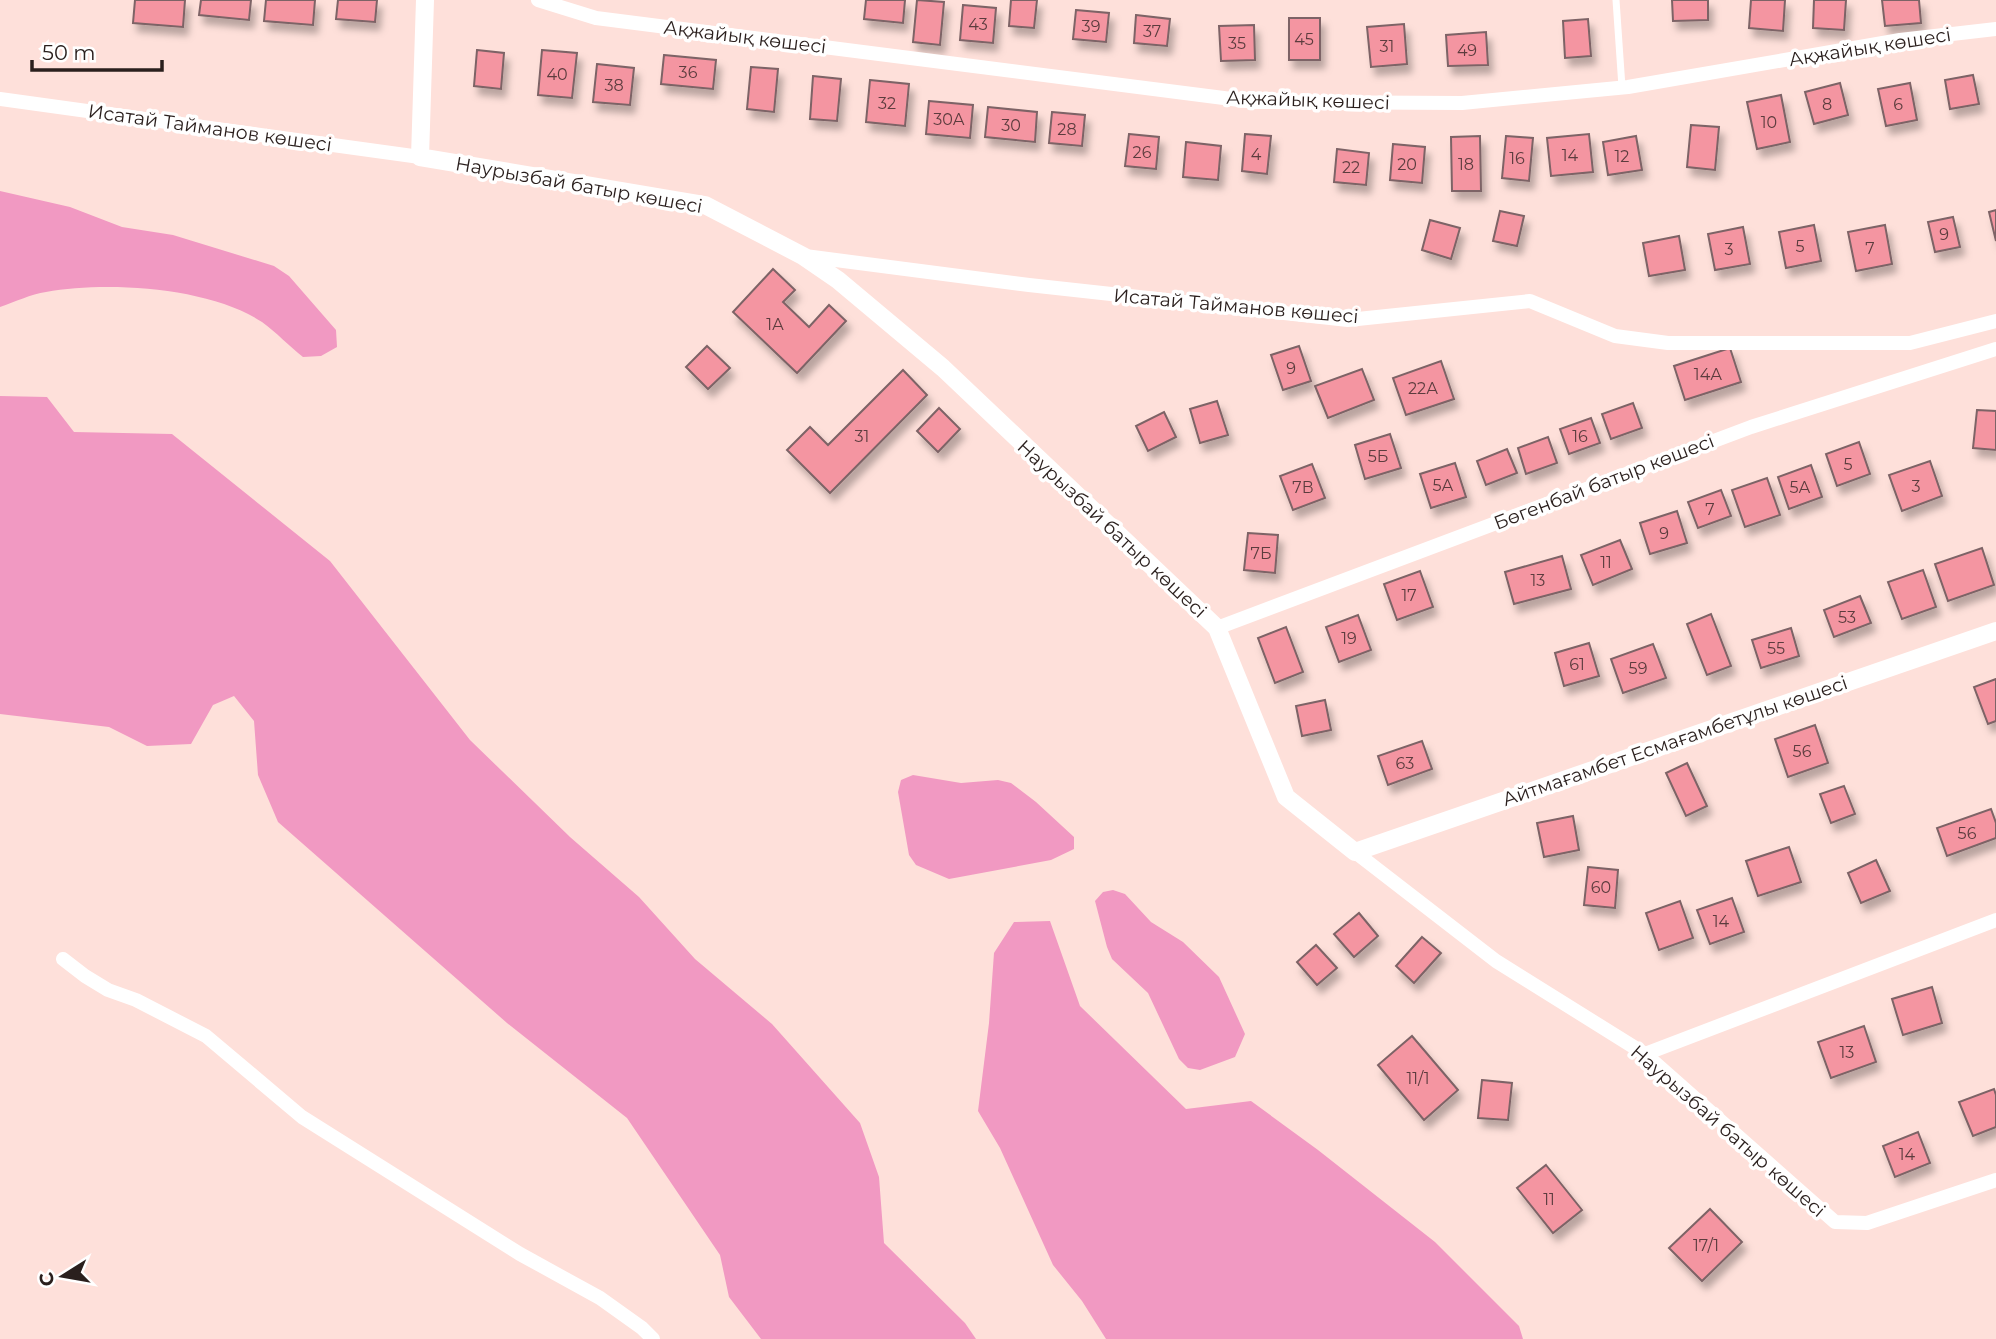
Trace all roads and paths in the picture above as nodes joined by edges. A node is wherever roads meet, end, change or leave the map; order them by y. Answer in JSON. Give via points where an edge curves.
{"nodes":[{"id":1,"x":425,"y":0,"type":"edge"},
{"id":2,"x":538,"y":0,"type":"edge"},
{"id":3,"x":1616,"y":0,"type":"edge"},
{"id":4,"x":1996,"y":29,"type":"edge"},
{"id":5,"x":1622,"y":88,"type":"junction"},
{"id":6,"x":0,"y":99,"type":"edge"},
{"id":7,"x":420,"y":157,"type":"junction"},
{"id":8,"x":803,"y":256,"type":"junction"},
{"id":9,"x":1996,"y":321,"type":"edge"},
{"id":10,"x":1996,"y":349,"type":"edge"},
{"id":11,"x":1217,"y":628,"type":"junction"},
{"id":12,"x":1996,"y":631,"type":"edge"},
{"id":13,"x":1354,"y":852,"type":"junction"},
{"id":14,"x":1996,"y":920,"type":"edge"},
{"id":15,"x":63,"y":959,"type":"dead end"},
{"id":16,"x":1645,"y":1054,"type":"junction"},
{"id":17,"x":1996,"y":1180,"type":"edge"},
{"id":18,"x":653,"y":1339,"type":"edge"}],
"edges":[{"from":1,"to":7,"type":"street"},
{"from":2,"to":5,"type":"street","name":"Ақжайық көшесі","via":[[596,18],[1255,102],[1462,103]]},
{"from":3,"to":5,"type":"lane"},
{"from":4,"to":5,"type":"street","name":"Ақжайық көшесі","via":[[1900,40]]},
{"from":6,"to":7,"type":"street","name":"Исатай Тайманов көшесі"},
{"from":7,"to":8,"type":"street","name":"Наурызбай батыр көшесі","via":[[705,205]]},
{"from":8,"to":9,"type":"street","name":"Исатай Тайманов көшесі","via":[[1348,320],[1530,301],[1615,336],[1668,343],[1910,343]]},
{"from":8,"to":11,"type":"street","name":"Наурызбай батыр көшесі","via":[[943,368]]},
{"from":10,"to":11,"type":"street","name":"Бөгенбай батыр көшесі","via":[[1751,427]]},
{"from":11,"to":13,"type":"street","name":"Наурызбай батыр көшесі","via":[[1286,797]]},
{"from":12,"to":13,"type":"street","name":"Айтмағамбет Есмағамбетұлы көшесі"},
{"from":13,"to":16,"type":"street","name":"Наурызбай батыр көшесі","via":[[1496,961]]},
{"from":14,"to":16,"type":"street"},
{"from":15,"to":18,"type":"street","via":[[108,990],[206,1036],[302,1117],[520,1254],[600,1298]]},
{"from":16,"to":17,"type":"street","name":"Наурызбай батыр көшесі","via":[[1835,1222],[1867,1223]]}]}
